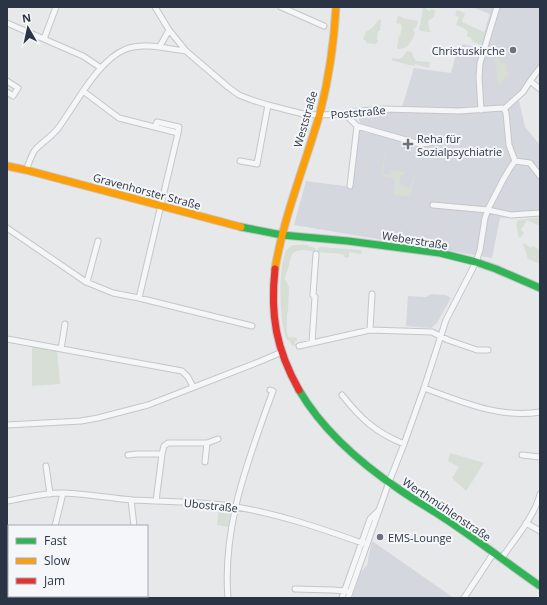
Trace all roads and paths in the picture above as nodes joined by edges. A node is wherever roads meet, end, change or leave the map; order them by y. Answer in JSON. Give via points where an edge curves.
{"nodes":[{"id":1,"x":56,"y":7,"type":"edge"},
{"id":2,"x":155,"y":7,"type":"edge"},
{"id":3,"x":281,"y":7,"type":"edge"},
{"id":4,"x":336,"y":7,"type":"edge"},
{"id":5,"x":497,"y":7,"type":"edge"},
{"id":6,"x":7,"y":23,"type":"edge"},
{"id":7,"x":324,"y":26,"type":"dead end"},
{"id":8,"x":170,"y":30,"type":"junction"},
{"id":9,"x":44,"y":39,"type":"junction"},
{"id":10,"x":160,"y":46,"type":"junction"},
{"id":11,"x":186,"y":51,"type":"junction"},
{"id":12,"x":101,"y":68,"type":"junction"},
{"id":13,"x":540,"y":68,"type":"edge"},
{"id":14,"x":7,"y":81,"type":"edge"},
{"id":15,"x":530,"y":81,"type":"junction"},
{"id":16,"x":540,"y":89,"type":"edge"},
{"id":17,"x":83,"y":91,"type":"junction"},
{"id":18,"x":7,"y":92,"type":"edge"},
{"id":19,"x":268,"y":105,"type":"junction"},
{"id":20,"x":481,"y":110,"type":"junction"},
{"id":21,"x":505,"y":111,"type":"junction"},
{"id":22,"x":345,"y":114,"type":"junction"},
{"id":23,"x":319,"y":115,"type":"junction"},
{"id":24,"x":358,"y":126,"type":"junction"},
{"id":25,"x":430,"y":143,"type":"dead end"},
{"id":26,"x":240,"y":161,"type":"dead end"},
{"id":27,"x":515,"y":161,"type":"junction"},
{"id":28,"x":7,"y":166,"type":"edge"},
{"id":29,"x":26,"y":170,"type":"junction"},
{"id":30,"x":540,"y":176,"type":"edge"},
{"id":31,"x":350,"y":186,"type":"dead end"},
{"id":32,"x":433,"y":205,"type":"dead end"},
{"id":33,"x":160,"y":206,"type":"junction"},
{"id":34,"x":488,"y":210,"type":"junction"},
{"id":35,"x":540,"y":213,"type":"edge"},
{"id":36,"x":7,"y":228,"type":"edge"},
{"id":37,"x":282,"y":235,"type":"junction"},
{"id":38,"x":98,"y":241,"type":"dead end"},
{"id":39,"x":316,"y":254,"type":"dead end"},
{"id":40,"x":476,"y":262,"type":"junction"},
{"id":41,"x":87,"y":282,"type":"junction"},
{"id":42,"x":540,"y":288,"type":"edge"},
{"id":43,"x":372,"y":294,"type":"dead end"},
{"id":44,"x":139,"y":298,"type":"junction"},
{"id":45,"x":66,"y":324,"type":"dead end"},
{"id":46,"x":252,"y":326,"type":"dead end"},
{"id":47,"x":370,"y":330,"type":"junction"},
{"id":48,"x":441,"y":336,"type":"junction"},
{"id":49,"x":7,"y":339,"type":"edge"},
{"id":50,"x":312,"y":343,"type":"junction"},
{"id":51,"x":299,"y":346,"type":"dead end"},
{"id":52,"x":61,"y":349,"type":"junction"},
{"id":53,"x":488,"y":350,"type":"dead end"},
{"id":54,"x":282,"y":352,"type":"junction"},
{"id":55,"x":193,"y":387,"type":"junction"},
{"id":56,"x":424,"y":388,"type":"junction"},
{"id":57,"x":270,"y":390,"type":"dead end"},
{"id":58,"x":342,"y":395,"type":"dead end"},
{"id":59,"x":540,"y":412,"type":"edge"},
{"id":60,"x":7,"y":425,"type":"edge"},
{"id":61,"x":218,"y":440,"type":"dead end"},
{"id":62,"x":207,"y":443,"type":"junction"},
{"id":63,"x":404,"y":444,"type":"junction"},
{"id":64,"x":162,"y":454,"type":"junction"},
{"id":65,"x":128,"y":455,"type":"dead end"},
{"id":66,"x":522,"y":455,"type":"dead end"},
{"id":67,"x":540,"y":457,"type":"edge"},
{"id":68,"x":205,"y":462,"type":"dead end"},
{"id":69,"x":46,"y":466,"type":"dead end"},
{"id":70,"x":389,"y":482,"type":"junction"},
{"id":71,"x":63,"y":493,"type":"junction"},
{"id":72,"x":50,"y":494,"type":"junction"},
{"id":73,"x":540,"y":494,"type":"edge"},
{"id":74,"x":131,"y":500,"type":"junction"},
{"id":75,"x":7,"y":501,"type":"edge"},
{"id":76,"x":156,"y":501,"type":"junction"},
{"id":77,"x":236,"y":507,"type":"junction"},
{"id":78,"x":526,"y":522,"type":"junction"},
{"id":79,"x":56,"y":525,"type":"edge"},
{"id":80,"x":134,"y":525,"type":"edge"},
{"id":81,"x":540,"y":531,"type":"edge"},
{"id":82,"x":364,"y":543,"type":"junction"},
{"id":83,"x":494,"y":554,"type":"junction"},
{"id":84,"x":501,"y":559,"type":"junction"},
{"id":85,"x":540,"y":586,"type":"edge"},
{"id":86,"x":296,"y":588,"type":"dead end"},
{"id":87,"x":347,"y":591,"type":"junction"},
{"id":88,"x":228,"y":598,"type":"edge"},
{"id":89,"x":342,"y":598,"type":"edge"},
{"id":90,"x":348,"y":598,"type":"edge"},
{"id":91,"x":464,"y":598,"type":"edge"}],
"edges":[{"from":1,"to":9,"type":"street"},
{"from":2,"to":8,"type":"street","name":"Poststraße"},
{"from":3,"to":7,"type":"street"},
{"from":4,"to":23,"type":"main road","name":"Weststraße","via":[[332,53]]},
{"from":5,"to":20,"type":"street","via":[[480,63]]},
{"from":6,"to":9,"type":"street"},
{"from":8,"to":10,"type":"street"},
{"from":8,"to":11,"type":"street","name":"Poststraße"},
{"from":9,"to":12,"type":"street","via":[[83,56]]},
{"from":10,"to":11,"type":"street"},
{"from":10,"to":12,"type":"street","via":[[127,49],[115,55]]},
{"from":11,"to":19,"type":"street","name":"Poststraße","via":[[239,95]]},
{"from":12,"to":17,"type":"street"},
{"from":13,"to":15,"type":"street"},
{"from":14,"to":18,"type":"street","via":[[18,88],[13,96]]},
{"from":15,"to":16,"type":"street"},
{"from":15,"to":21,"type":"street"},
{"from":17,"to":29,"type":"street","via":[[58,128],[34,151]]},
{"from":17,"to":33,"type":"street","via":[[119,118],[178,133]]},
{"from":19,"to":23,"type":"street","name":"Poststraße","via":[[303,114]]},
{"from":19,"to":26,"type":"street","via":[[257,164]]},
{"from":20,"to":21,"type":"street","name":"Poststraße","via":[[502,108]]},
{"from":20,"to":22,"type":"street","name":"Poststraße","via":[[383,109]]},
{"from":21,"to":27,"type":"street","via":[[509,145]]},
{"from":22,"to":23,"type":"street","name":"Poststraße"},
{"from":22,"to":24,"type":"street"},
{"from":23,"to":37,"type":"main road","name":"Weststraße"},
{"from":24,"to":25,"type":"street","via":[[420,144]]},
{"from":24,"to":31,"type":"street"},
{"from":27,"to":30,"type":"street","via":[[530,163]]},
{"from":27,"to":34,"type":"street"},
{"from":28,"to":29,"type":"main road","name":"Gravenhorster Straße"},
{"from":29,"to":33,"type":"main road","name":"Gravenhorster Straße"},
{"from":32,"to":34,"type":"street"},
{"from":33,"to":37,"type":"main road","name":"Gravenhorster Straße"},
{"from":33,"to":44,"type":"street"},
{"from":34,"to":35,"type":"street","via":[[511,215]]},
{"from":34,"to":40,"type":"street"},
{"from":36,"to":41,"type":"street"},
{"from":37,"to":40,"type":"main road","name":"Weberstraße","via":[[405,248]]},
{"from":37,"to":54,"type":"main road","name":"Weststraße","via":[[275,266],[273,302]]},
{"from":38,"to":41,"type":"street"},
{"from":39,"to":50,"type":"street"},
{"from":40,"to":42,"type":"main road","name":"Weberstraße"},
{"from":40,"to":48,"type":"street","via":[[446,320]]},
{"from":41,"to":44,"type":"street","via":[[113,293]]},
{"from":43,"to":47,"type":"street"},
{"from":44,"to":46,"type":"street"},
{"from":45,"to":52,"type":"street"},
{"from":47,"to":48,"type":"street","via":[[432,332]]},
{"from":47,"to":50,"type":"street"},
{"from":48,"to":53,"type":"street","via":[[477,350]]},
{"from":48,"to":56,"type":"street"},
{"from":49,"to":52,"type":"street"},
{"from":50,"to":51,"type":"street"},
{"from":52,"to":55,"type":"street","via":[[182,371]]},
{"from":54,"to":55,"type":"street"},
{"from":54,"to":70,"type":"main road","name":"Werthmühlenstraße","via":[[298,390],[316,415],[348,450]]},
{"from":55,"to":60,"type":"street","via":[[148,405],[98,418]]},
{"from":56,"to":59,"type":"street","via":[[484,408],[513,413]]},
{"from":56,"to":63,"type":"street"},
{"from":57,"to":77,"type":"street","via":[[273,391],[252,449]]},
{"from":58,"to":63,"type":"street","via":[[365,421],[386,436]]},
{"from":61,"to":62,"type":"street"},
{"from":62,"to":64,"type":"street","via":[[168,443],[164,446]]},
{"from":62,"to":68,"type":"street"},
{"from":63,"to":70,"type":"street"},
{"from":64,"to":65,"type":"street"},
{"from":64,"to":76,"type":"street"},
{"from":66,"to":67,"type":"street"},
{"from":69,"to":72,"type":"street"},
{"from":70,"to":82,"type":"street"},
{"from":70,"to":83,"type":"main road","name":"Werthmühlenstraße"},
{"from":71,"to":72,"type":"street","name":"Ubostraße"},
{"from":71,"to":74,"type":"street","name":"Ubostraße"},
{"from":71,"to":79,"type":"street"},
{"from":72,"to":75,"type":"street","name":"Ubostraße"},
{"from":73,"to":78,"type":"street"},
{"from":74,"to":76,"type":"street","name":"Ubostraße"},
{"from":74,"to":80,"type":"street"},
{"from":76,"to":77,"type":"street","name":"Ubostraße","via":[[197,502]]},
{"from":77,"to":82,"type":"street","name":"Ubostraße","via":[[311,525]]},
{"from":77,"to":88,"type":"street","via":[[227,566]]},
{"from":78,"to":81,"type":"street"},
{"from":78,"to":84,"type":"street"},
{"from":82,"to":87,"type":"street"},
{"from":83,"to":84,"type":"main road","name":"Werthmühlenstraße"},
{"from":83,"to":91,"type":"street","name":"Werthmühlenstraße"},
{"from":84,"to":85,"type":"main road","name":"Werthmühlenstraße"},
{"from":86,"to":87,"type":"street"},
{"from":87,"to":89,"type":"street"},
{"from":87,"to":90,"type":"street"}]}
